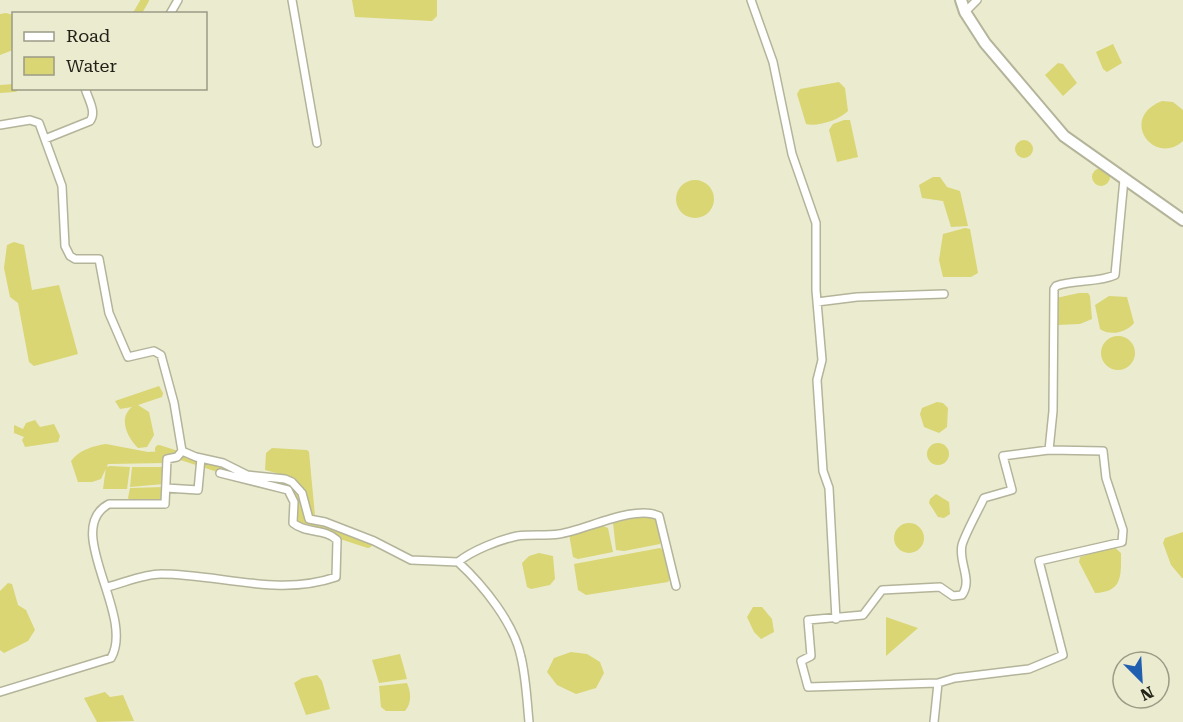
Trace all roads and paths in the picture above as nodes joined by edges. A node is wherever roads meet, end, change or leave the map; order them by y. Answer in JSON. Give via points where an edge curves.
{"nodes":[{"id":1,"x":292,"y":0,"type":"edge"},
{"id":2,"x":751,"y":0,"type":"edge"},
{"id":3,"x":961,"y":0,"type":"edge"},
{"id":4,"x":977,"y":0,"type":"edge"},
{"id":5,"x":965,"y":12,"type":"junction"},
{"id":6,"x":85,"y":90,"type":"edge"},
{"id":7,"x":0,"y":125,"type":"edge"},
{"id":8,"x":45,"y":140,"type":"junction"},
{"id":9,"x":318,"y":143,"type":"dead end"},
{"id":10,"x":1124,"y":179,"type":"junction"},
{"id":11,"x":1183,"y":220,"type":"edge"},
{"id":12,"x":944,"y":294,"type":"dead end"},
{"id":13,"x":817,"y":302,"type":"junction"},
{"id":14,"x":1049,"y":450,"type":"junction"},
{"id":15,"x":180,"y":454,"type":"junction"},
{"id":16,"x":201,"y":458,"type":"junction"},
{"id":17,"x":220,"y":473,"type":"dead end"},
{"id":18,"x":166,"y":488,"type":"junction"},
{"id":19,"x":458,"y":562,"type":"junction"},
{"id":20,"x":676,"y":586,"type":"dead end"},
{"id":21,"x":107,"y":587,"type":"junction"},
{"id":22,"x":836,"y":620,"type":"junction"},
{"id":23,"x":938,"y":683,"type":"junction"},
{"id":24,"x":0,"y":692,"type":"edge"},
{"id":25,"x":529,"y":722,"type":"edge"},
{"id":26,"x":934,"y":722,"type":"edge"}],
"edges":[{"from":1,"to":9,"type":"street"},
{"from":2,"to":13,"type":"street","via":[[773,62],[792,154],[816,223]]},
{"from":3,"to":5,"type":"street"},
{"from":4,"to":5,"type":"street"},
{"from":5,"to":10,"type":"street","via":[[1004,68],[1064,136]]},
{"from":6,"to":8,"type":"street","via":[[93,117]]},
{"from":7,"to":8,"type":"street","via":[[36,121]]},
{"from":8,"to":15,"type":"street","via":[[62,186],[67,251],[75,259],[99,259],[109,313],[128,357],[154,351],[161,355],[174,403]]},
{"from":10,"to":11,"type":"street"},
{"from":10,"to":14,"type":"street","via":[[1115,275],[1058,285],[1054,289]]},
{"from":12,"to":13,"type":"street"},
{"from":13,"to":22,"type":"street","via":[[822,360],[817,380],[823,471],[829,488]]},
{"from":14,"to":22,"type":"street","via":[[1003,456],[1012,490],[984,498],[962,545],[967,581],[962,594],[953,596],[939,587],[882,590],[863,615]]},
{"from":14,"to":23,"type":"street","via":[[1103,451],[1106,478],[1123,530],[1122,542],[1039,561],[1063,655],[1029,669]]},
{"from":15,"to":16,"type":"street"},
{"from":15,"to":18,"type":"street","via":[[167,459]]},
{"from":16,"to":18,"type":"street","via":[[198,490]]},
{"from":16,"to":19,"type":"street","via":[[247,475],[285,479],[302,493],[309,519],[374,541],[411,560]]},
{"from":17,"to":21,"type":"street","via":[[288,490],[294,502],[293,523],[330,534],[337,540],[336,577],[304,585],[269,585],[159,574]]},
{"from":18,"to":21,"type":"street","via":[[165,504],[109,504],[95,516],[93,541]]},
{"from":19,"to":20,"type":"street","via":[[516,537],[560,534],[650,513],[659,516]]},
{"from":19,"to":25,"type":"street","via":[[496,606],[512,633],[521,656]]},
{"from":21,"to":24,"type":"street","via":[[117,648],[111,658]]},
{"from":22,"to":23,"type":"street","via":[[808,620],[811,656],[801,661],[808,687]]},
{"from":23,"to":26,"type":"street"}]}
